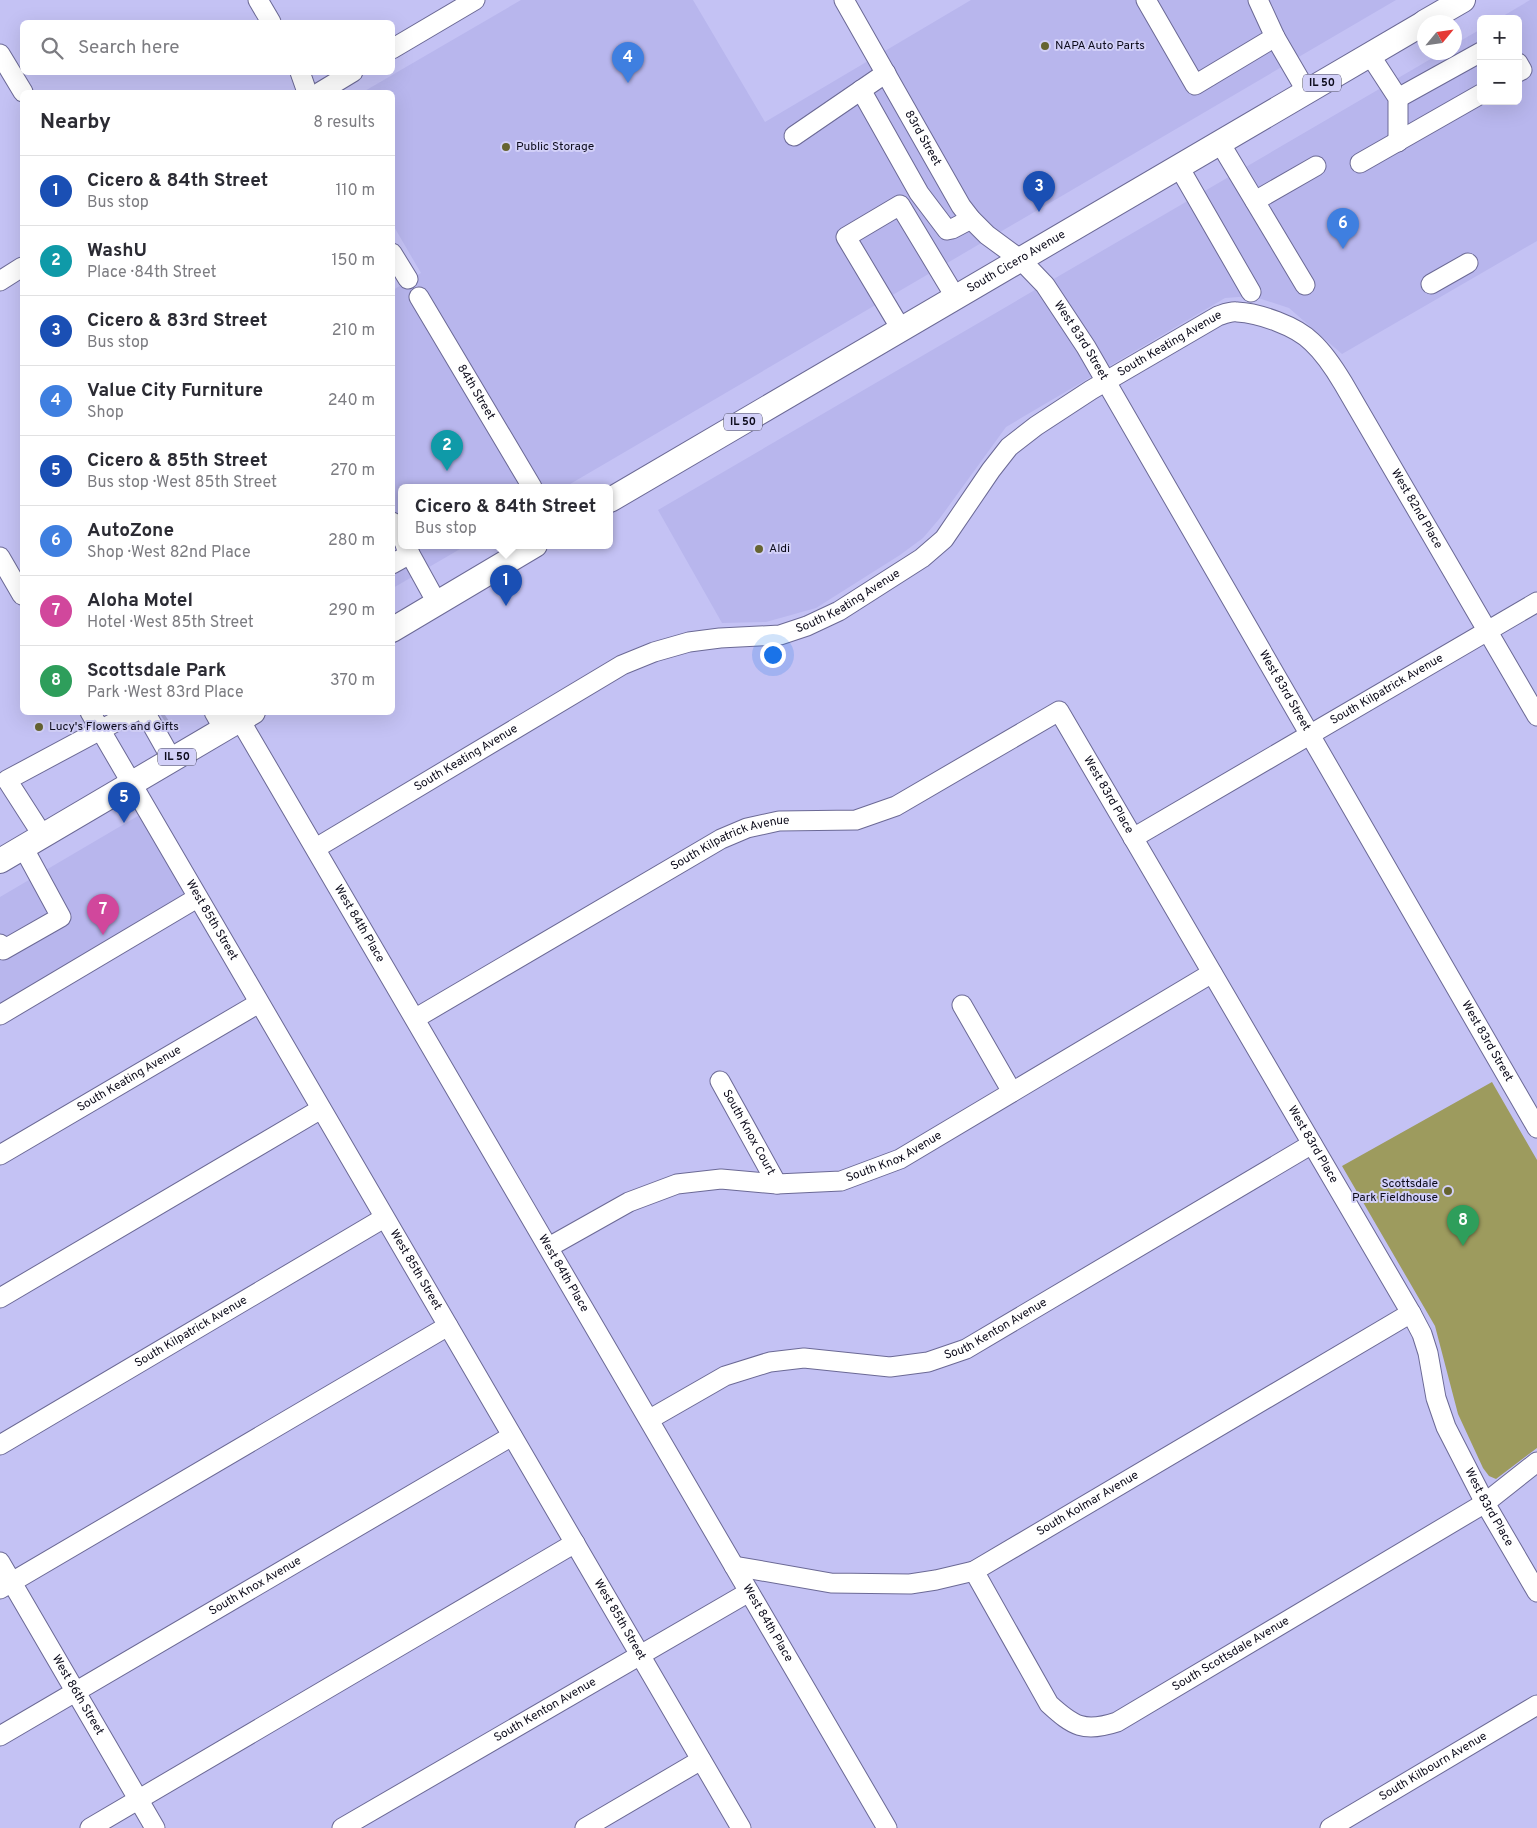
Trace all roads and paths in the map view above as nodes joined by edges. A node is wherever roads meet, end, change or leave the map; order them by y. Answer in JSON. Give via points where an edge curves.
{"nodes":[{"id":1,"x":258,"y":0,"type":"edge"},
{"id":2,"x":475,"y":0,"type":"edge"},
{"id":3,"x":844,"y":0,"type":"edge"},
{"id":4,"x":1146,"y":0,"type":"edge"},
{"id":5,"x":1258,"y":0,"type":"edge"},
{"id":6,"x":1463,"y":0,"type":"edge"},
{"id":7,"x":1438,"y":15,"type":"edge"},
{"id":8,"x":270,"y":20,"type":"edge"},
{"id":9,"x":1417,"y":28,"type":"edge"},
{"id":10,"x":1275,"y":37,"type":"junction"},
{"id":11,"x":395,"y":47,"type":"edge"},
{"id":12,"x":0,"y":54,"type":"edge"},
{"id":13,"x":1477,"y":54,"type":"edge"},
{"id":14,"x":1370,"y":55,"type":"junction"},
{"id":15,"x":886,"y":73,"type":"junction"},
{"id":16,"x":301,"y":75,"type":"edge"},
{"id":17,"x":348,"y":75,"type":"edge"},
{"id":18,"x":22,"y":90,"type":"edge"},
{"id":19,"x":306,"y":90,"type":"edge"},
{"id":20,"x":323,"y":90,"type":"edge"},
{"id":21,"x":861,"y":90,"type":"junction"},
{"id":22,"x":1307,"y":92,"type":"junction"},
{"id":23,"x":1477,"y":96,"type":"edge"},
{"id":24,"x":1398,"y":98,"type":"junction"},
{"id":25,"x":794,"y":136,"type":"dead end"},
{"id":26,"x":1398,"y":142,"type":"junction"},
{"id":27,"x":1220,"y":143,"type":"junction"},
{"id":28,"x":1360,"y":164,"type":"dead end"},
{"id":29,"x":1316,"y":166,"type":"dead end"},
{"id":30,"x":1179,"y":167,"type":"junction"},
{"id":31,"x":942,"y":172,"type":"junction"},
{"id":32,"x":915,"y":186,"type":"junction"},
{"id":33,"x":1255,"y":201,"type":"junction"},
{"id":34,"x":900,"y":204,"type":"junction"},
{"id":35,"x":971,"y":219,"type":"junction"},
{"id":36,"x":395,"y":258,"type":"edge"},
{"id":37,"x":1021,"y":260,"type":"junction"},
{"id":38,"x":1468,"y":263,"type":"dead end"},
{"id":39,"x":20,"y":269,"type":"edge"},
{"id":40,"x":408,"y":279,"type":"dead end"},
{"id":41,"x":0,"y":281,"type":"edge"},
{"id":42,"x":1431,"y":284,"type":"dead end"},
{"id":43,"x":1305,"y":285,"type":"dead end"},
{"id":44,"x":1251,"y":292,"type":"dead end"},
{"id":45,"x":419,"y":297,"type":"dead end"},
{"id":46,"x":956,"y":298,"type":"junction"},
{"id":47,"x":1275,"y":321,"type":"joint"},
{"id":48,"x":901,"y":329,"type":"junction"},
{"id":49,"x":1106,"y":382,"type":"junction"},
{"id":50,"x":530,"y":484,"type":"edge"},
{"id":51,"x":613,"y":498,"type":"edge"},
{"id":52,"x":404,"y":549,"type":"edge"},
{"id":53,"x":408,"y":549,"type":"edge"},
{"id":54,"x":529,"y":549,"type":"edge"},
{"id":55,"x":0,"y":557,"type":"edge"},
{"id":56,"x":395,"y":560,"type":"edge"},
{"id":57,"x":20,"y":592,"type":"edge"},
{"id":58,"x":1537,"y":602,"type":"edge"},
{"id":59,"x":438,"y":603,"type":"junction"},
{"id":60,"x":395,"y":624,"type":"edge"},
{"id":61,"x":1488,"y":630,"type":"junction"},
{"id":62,"x":1059,"y":711,"type":"joint"},
{"id":63,"x":92,"y":715,"type":"edge"},
{"id":64,"x":147,"y":715,"type":"edge"},
{"id":65,"x":1537,"y":716,"type":"edge"},
{"id":66,"x":233,"y":719,"type":"edge"},
{"id":67,"x":100,"y":731,"type":"junction"},
{"id":68,"x":1310,"y":736,"type":"junction"},
{"id":69,"x":172,"y":760,"type":"junction"},
{"id":70,"x":131,"y":785,"type":"junction"},
{"id":71,"x":1133,"y":838,"type":"junction"},
{"id":72,"x":33,"y":842,"type":"junction"},
{"id":73,"x":316,"y":848,"type":"junction"},
{"id":74,"x":0,"y":861,"type":"edge"},
{"id":75,"x":197,"y":898,"type":"junction"},
{"id":76,"x":0,"y":944,"type":"edge"},
{"id":77,"x":1212,"y":973,"type":"junction"},
{"id":78,"x":259,"y":1003,"type":"junction"},
{"id":79,"x":962,"y":1006,"type":"dead end"},
{"id":80,"x":0,"y":1015,"type":"edge"},
{"id":81,"x":416,"y":1018,"type":"junction"},
{"id":82,"x":720,"y":1081,"type":"dead end"},
{"id":83,"x":1012,"y":1092,"type":"junction"},
{"id":84,"x":321,"y":1109,"type":"junction"},
{"id":85,"x":1537,"y":1128,"type":"edge"},
{"id":86,"x":1312,"y":1144,"type":"junction"},
{"id":87,"x":0,"y":1155,"type":"edge"},
{"id":88,"x":777,"y":1184,"type":"junction"},
{"id":89,"x":384,"y":1218,"type":"junction"},
{"id":90,"x":549,"y":1247,"type":"junction"},
{"id":91,"x":0,"y":1298,"type":"edge"},
{"id":92,"x":1411,"y":1313,"type":"junction"},
{"id":93,"x":448,"y":1326,"type":"junction"},
{"id":94,"x":650,"y":1419,"type":"junction"},
{"id":95,"x":512,"y":1436,"type":"junction"},
{"id":96,"x":0,"y":1445,"type":"edge"},
{"id":97,"x":1537,"y":1462,"type":"edge"},
{"id":98,"x":1485,"y":1502,"type":"junction"},
{"id":99,"x":575,"y":1543,"type":"junction"},
{"id":100,"x":0,"y":1562,"type":"edge"},
{"id":101,"x":734,"y":1566,"type":"junction"},
{"id":102,"x":974,"y":1571,"type":"junction"},
{"id":103,"x":6,"y":1586,"type":"edge"},
{"id":104,"x":749,"y":1592,"type":"junction"},
{"id":105,"x":1537,"y":1592,"type":"edge"},
{"id":106,"x":640,"y":1654,"type":"junction"},
{"id":107,"x":76,"y":1692,"type":"junction"},
{"id":108,"x":1537,"y":1705,"type":"edge"},
{"id":109,"x":0,"y":1736,"type":"edge"},
{"id":110,"x":702,"y":1760,"type":"junction"},
{"id":111,"x":139,"y":1800,"type":"junction"},
{"id":112,"x":90,"y":1828,"type":"edge"},
{"id":113,"x":155,"y":1828,"type":"edge"},
{"id":114,"x":342,"y":1828,"type":"edge"},
{"id":115,"x":585,"y":1828,"type":"edge"},
{"id":116,"x":741,"y":1828,"type":"edge"},
{"id":117,"x":887,"y":1828,"type":"edge"},
{"id":118,"x":1330,"y":1828,"type":"edge"}],
"edges":[{"from":1,"to":8,"type":"street"},
{"from":2,"to":11,"type":"street"},
{"from":3,"to":15,"type":"street","name":"83rd Street"},
{"from":4,"to":10,"type":"street","via":[[1195,85]]},
{"from":5,"to":10,"type":"street"},
{"from":6,"to":7,"type":"main road","name":"South Cicero Avenue","number":"IL 50"},
{"from":9,"to":14,"type":"main road","name":"South Cicero Avenue","number":"IL 50"},
{"from":10,"to":22,"type":"street"},
{"from":12,"to":18,"type":"street"},
{"from":13,"to":24,"type":"street"},
{"from":14,"to":22,"type":"main road","name":"South Cicero Avenue","number":"IL 50"},
{"from":14,"to":24,"type":"street"},
{"from":15,"to":21,"type":"street"},
{"from":15,"to":31,"type":"street","name":"83rd Street"},
{"from":16,"to":19,"type":"street"},
{"from":17,"to":20,"type":"street"},
{"from":21,"to":25,"type":"street"},
{"from":21,"to":32,"type":"street"},
{"from":22,"to":27,"type":"main road","name":"South Cicero Avenue","number":"IL 50"},
{"from":23,"to":26,"type":"street"},
{"from":24,"to":26,"type":"street"},
{"from":26,"to":28,"type":"street"},
{"from":27,"to":30,"type":"main road","name":"South Cicero Avenue","number":"IL 50"},
{"from":27,"to":33,"type":"street"},
{"from":29,"to":33,"type":"street"},
{"from":30,"to":37,"type":"main road","name":"South Cicero Avenue","number":"IL 50"},
{"from":30,"to":44,"type":"street"},
{"from":31,"to":32,"type":"street"},
{"from":31,"to":35,"type":"street","name":"83rd Street"},
{"from":32,"to":34,"type":"street"},
{"from":32,"to":35,"type":"street","via":[[947,230]]},
{"from":33,"to":43,"type":"street"},
{"from":34,"to":46,"type":"street"},
{"from":34,"to":48,"type":"street","via":[[846,237]]},
{"from":35,"to":37,"type":"street","name":"83rd Street"},
{"from":36,"to":40,"type":"street"},
{"from":37,"to":46,"type":"main road","name":"South Cicero Avenue","number":"IL 50"},
{"from":37,"to":49,"type":"street","name":"West 83rd Street","via":[[1045,285]]},
{"from":38,"to":42,"type":"street"},
{"from":39,"to":41,"type":"street"},
{"from":45,"to":50,"type":"street","name":"84th Street"},
{"from":46,"to":48,"type":"main road","name":"South Cicero Avenue","number":"IL 50"},
{"from":47,"to":49,"type":"street","name":"South Keating Avenue","via":[[1235,311],[1218,316]]},
{"from":47,"to":61,"type":"street","name":"West 82nd Place","via":[[1310,340],[1326,356]]},
{"from":48,"to":51,"type":"main road","name":"South Cicero Avenue","number":"IL 50"},
{"from":49,"to":68,"type":"street","name":"West 83rd Street"},
{"from":49,"to":73,"type":"street","name":"South Keating Avenue","via":[[1036,426],[1010,447],[944,539],[922,558],[839,611],[780,635],[688,642],[622,665]]},
{"from":52,"to":56,"type":"street"},
{"from":53,"to":59,"type":"street"},
{"from":54,"to":59,"type":"main road"},
{"from":55,"to":57,"type":"street"},
{"from":58,"to":61,"type":"street","name":"South Kilpatrick Avenue"},
{"from":59,"to":60,"type":"main road"},
{"from":61,"to":65,"type":"street","name":"West 82nd Place"},
{"from":61,"to":68,"type":"street","name":"South Kilpatrick Avenue"},
{"from":62,"to":71,"type":"street","name":"West 83rd Place"},
{"from":62,"to":81,"type":"street","name":"South Kilpatrick Avenue","via":[[896,806],[856,820],[779,821],[747,828],[721,839]]},
{"from":63,"to":67,"type":"street","name":"West 85th Street"},
{"from":64,"to":67,"type":"street"},
{"from":64,"to":69,"type":"street"},
{"from":66,"to":69,"type":"main road","number":"IL 50"},
{"from":66,"to":73,"type":"street","name":"West 84th Place"},
{"from":67,"to":70,"type":"street","name":"West 85th Street"},
{"from":67,"to":72,"type":"street","via":[[7,780]]},
{"from":68,"to":71,"type":"street","name":"South Kilpatrick Avenue"},
{"from":68,"to":85,"type":"street","name":"West 83rd Street"},
{"from":69,"to":70,"type":"main road","number":"IL 50"},
{"from":70,"to":72,"type":"main road","number":"IL 50"},
{"from":70,"to":75,"type":"street","name":"West 85th Street"},
{"from":71,"to":77,"type":"street","name":"West 83rd Place"},
{"from":72,"to":74,"type":"main road","number":"IL 50"},
{"from":72,"to":76,"type":"street","via":[[61,916],[3,950]]},
{"from":73,"to":81,"type":"street","name":"West 84th Place"},
{"from":75,"to":78,"type":"street","name":"West 85th Street"},
{"from":75,"to":80,"type":"street"},
{"from":77,"to":83,"type":"street","name":"South Knox Avenue"},
{"from":77,"to":86,"type":"street","name":"West 83rd Place"},
{"from":78,"to":84,"type":"street","name":"West 85th Street"},
{"from":78,"to":87,"type":"street","name":"South Keating Avenue"},
{"from":79,"to":83,"type":"street"},
{"from":81,"to":90,"type":"street","name":"West 84th Place"},
{"from":82,"to":88,"type":"street","name":"South Knox Court"},
{"from":83,"to":88,"type":"street","name":"South Knox Avenue","via":[[900,1159],[841,1181]]},
{"from":84,"to":89,"type":"street","name":"West 85th Street"},
{"from":84,"to":91,"type":"street"},
{"from":86,"to":92,"type":"street","name":"West 83rd Place"},
{"from":86,"to":94,"type":"street","name":"South Kenton Avenue","via":[[966,1350],[928,1362],[890,1367],[804,1358],[770,1362],[725,1376]]},
{"from":88,"to":90,"type":"street","name":"South Knox Avenue","via":[[721,1180],[677,1184],[630,1202]]},
{"from":89,"to":93,"type":"street","name":"West 85th Street"},
{"from":89,"to":96,"type":"street","name":"South Kilpatrick Avenue"},
{"from":90,"to":94,"type":"street","name":"West 84th Place"},
{"from":92,"to":98,"type":"street","name":"West 83rd Place","via":[[1428,1353],[1436,1398],[1446,1427]]},
{"from":92,"to":102,"type":"street","name":"South Kolmar Avenue"},
{"from":93,"to":95,"type":"street","name":"West 85th Street"},
{"from":93,"to":103,"type":"street"},
{"from":94,"to":101,"type":"street","name":"West 84th Place"},
{"from":95,"to":99,"type":"street","name":"West 85th Street"},
{"from":95,"to":107,"type":"street","name":"South Knox Avenue"},
{"from":97,"to":98,"type":"street","name":"South Scottsdale Avenue"},
{"from":98,"to":102,"type":"street","name":"South Scottsdale Avenue","via":[[1117,1722],[1100,1727],[1079,1726],[1049,1704]]},
{"from":98,"to":105,"type":"street","name":"West 83rd Place"},
{"from":99,"to":106,"type":"street","name":"West 85th Street"},
{"from":99,"to":111,"type":"street"},
{"from":100,"to":103,"type":"street","name":"West 86th Street"},
{"from":101,"to":102,"type":"street","name":"South Kolmar Avenue","via":[[831,1583],[910,1584]]},
{"from":101,"to":104,"type":"street","name":"West 84th Place"},
{"from":103,"to":107,"type":"street","name":"West 86th Street"},
{"from":104,"to":106,"type":"street","name":"South Kenton Avenue"},
{"from":104,"to":117,"type":"street","name":"West 84th Place"},
{"from":106,"to":110,"type":"street","name":"West 85th Street"},
{"from":106,"to":114,"type":"street","name":"South Kenton Avenue"},
{"from":107,"to":109,"type":"street","name":"South Knox Avenue"},
{"from":107,"to":111,"type":"street","name":"West 86th Street"},
{"from":108,"to":118,"type":"street","name":"South Kilbourn Avenue"},
{"from":110,"to":115,"type":"street"},
{"from":110,"to":116,"type":"street","name":"West 85th Street"},
{"from":111,"to":112,"type":"street"},
{"from":111,"to":113,"type":"street","name":"West 86th Street"}]}
